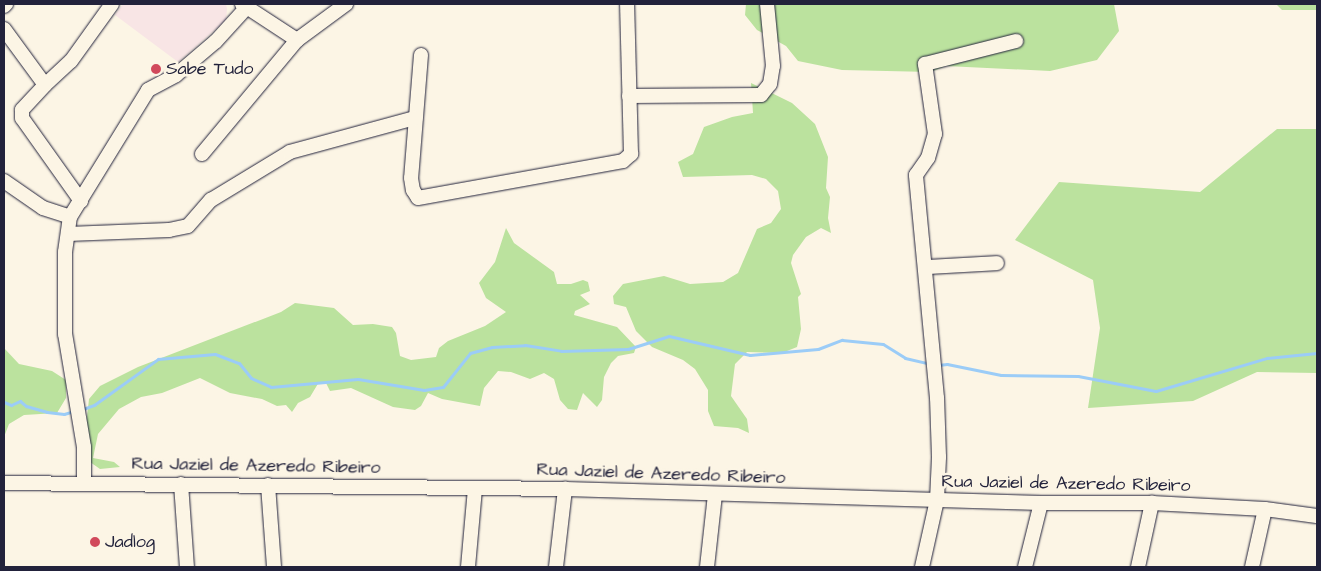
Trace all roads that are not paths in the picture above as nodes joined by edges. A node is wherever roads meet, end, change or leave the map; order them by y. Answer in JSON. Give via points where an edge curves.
{"nodes":[{"id":1,"x":112,"y":4,"type":"edge"},
{"id":2,"x":346,"y":4,"type":"edge"},
{"id":3,"x":627,"y":4,"type":"edge"},
{"id":4,"x":768,"y":4,"type":"edge"},
{"id":5,"x":244,"y":5,"type":"edge"},
{"id":6,"x":4,"y":29,"type":"edge"},
{"id":7,"x":297,"y":40,"type":"junction"},
{"id":8,"x":1016,"y":41,"type":"dead end"},
{"id":9,"x":421,"y":56,"type":"dead end"},
{"id":10,"x":45,"y":85,"type":"junction"},
{"id":11,"x":629,"y":96,"type":"junction"},
{"id":12,"x":414,"y":118,"type":"junction"},
{"id":13,"x":202,"y":154,"type":"dead end"},
{"id":14,"x":4,"y":181,"type":"edge"},
{"id":15,"x":81,"y":201,"type":"junction"},
{"id":16,"x":70,"y":217,"type":"junction"},
{"id":17,"x":68,"y":234,"type":"junction"},
{"id":18,"x":997,"y":263,"type":"dead end"},
{"id":19,"x":926,"y":267,"type":"junction"},
{"id":20,"x":4,"y":483,"type":"edge"},
{"id":21,"x":84,"y":483,"type":"junction"},
{"id":22,"x":181,"y":484,"type":"junction"},
{"id":23,"x":268,"y":485,"type":"junction"},
{"id":24,"x":475,"y":488,"type":"junction"},
{"id":25,"x":565,"y":489,"type":"junction"},
{"id":26,"x":715,"y":495,"type":"junction"},
{"id":27,"x":937,"y":500,"type":"junction"},
{"id":28,"x":1041,"y":503,"type":"junction"},
{"id":29,"x":1152,"y":503,"type":"junction"},
{"id":30,"x":1265,"y":509,"type":"junction"},
{"id":31,"x":1317,"y":516,"type":"edge"},
{"id":32,"x":188,"y":567,"type":"edge"},
{"id":33,"x":274,"y":567,"type":"edge"},
{"id":34,"x":468,"y":567,"type":"edge"},
{"id":35,"x":556,"y":567,"type":"edge"},
{"id":36,"x":707,"y":567,"type":"edge"},
{"id":37,"x":922,"y":567,"type":"edge"},
{"id":38,"x":1025,"y":567,"type":"edge"},
{"id":39,"x":1138,"y":567,"type":"edge"},
{"id":40,"x":1252,"y":567,"type":"edge"}],
"edges":[{"from":1,"to":10,"type":"street","via":[[77,54]]},
{"from":2,"to":7,"type":"street"},
{"from":3,"to":11,"type":"street"},
{"from":4,"to":11,"type":"street","via":[[772,66],[770,84],[760,94]]},
{"from":5,"to":7,"type":"street"},
{"from":5,"to":15,"type":"street","via":[[216,41],[176,75],[148,90]]},
{"from":6,"to":10,"type":"street"},
{"from":7,"to":13,"type":"street"},
{"from":8,"to":19,"type":"street","via":[[925,64],[935,134],[928,158],[916,175]]},
{"from":9,"to":12,"type":"street"},
{"from":10,"to":15,"type":"street","via":[[22,110],[22,118]]},
{"from":11,"to":12,"type":"street","via":[[630,154],[623,161],[418,198],[411,178]]},
{"from":12,"to":17,"type":"street","via":[[290,152],[211,200],[188,226],[169,230]]},
{"from":14,"to":16,"type":"street","via":[[16,193],[43,208]]},
{"from":15,"to":16,"type":"street"},
{"from":16,"to":17,"type":"street"},
{"from":17,"to":21,"type":"street","via":[[65,334],[81,418]]},
{"from":18,"to":19,"type":"street"},
{"from":19,"to":27,"type":"street","via":[[939,425]]},
{"from":20,"to":21,"type":"street","name":"Rua Jaziel de Azeredo Ribeiro"},
{"from":21,"to":22,"type":"street","name":"Rua Jaziel de Azeredo Ribeiro"},
{"from":22,"to":23,"type":"street","name":"Rua Jaziel de Azeredo Ribeiro"},
{"from":22,"to":32,"type":"street"},
{"from":23,"to":24,"type":"street","name":"Rua Jaziel de Azeredo Ribeiro"},
{"from":23,"to":33,"type":"street"},
{"from":24,"to":25,"type":"street","name":"Rua Jaziel de Azeredo Ribeiro"},
{"from":24,"to":34,"type":"street"},
{"from":25,"to":26,"type":"street","name":"Rua Jaziel de Azeredo Ribeiro"},
{"from":25,"to":35,"type":"street"},
{"from":26,"to":27,"type":"street","name":"Rua Jaziel de Azeredo Ribeiro"},
{"from":26,"to":36,"type":"street"},
{"from":27,"to":28,"type":"street","name":"Rua Jaziel de Azeredo Ribeiro"},
{"from":27,"to":37,"type":"street"},
{"from":28,"to":29,"type":"street","name":"Rua Jaziel de Azeredo Ribeiro"},
{"from":28,"to":38,"type":"street"},
{"from":29,"to":30,"type":"street","name":"Rua Jaziel de Azeredo Ribeiro"},
{"from":29,"to":39,"type":"street"},
{"from":30,"to":31,"type":"street","name":"Rua Jaziel de Azeredo Ribeiro"},
{"from":30,"to":40,"type":"street"}]}
